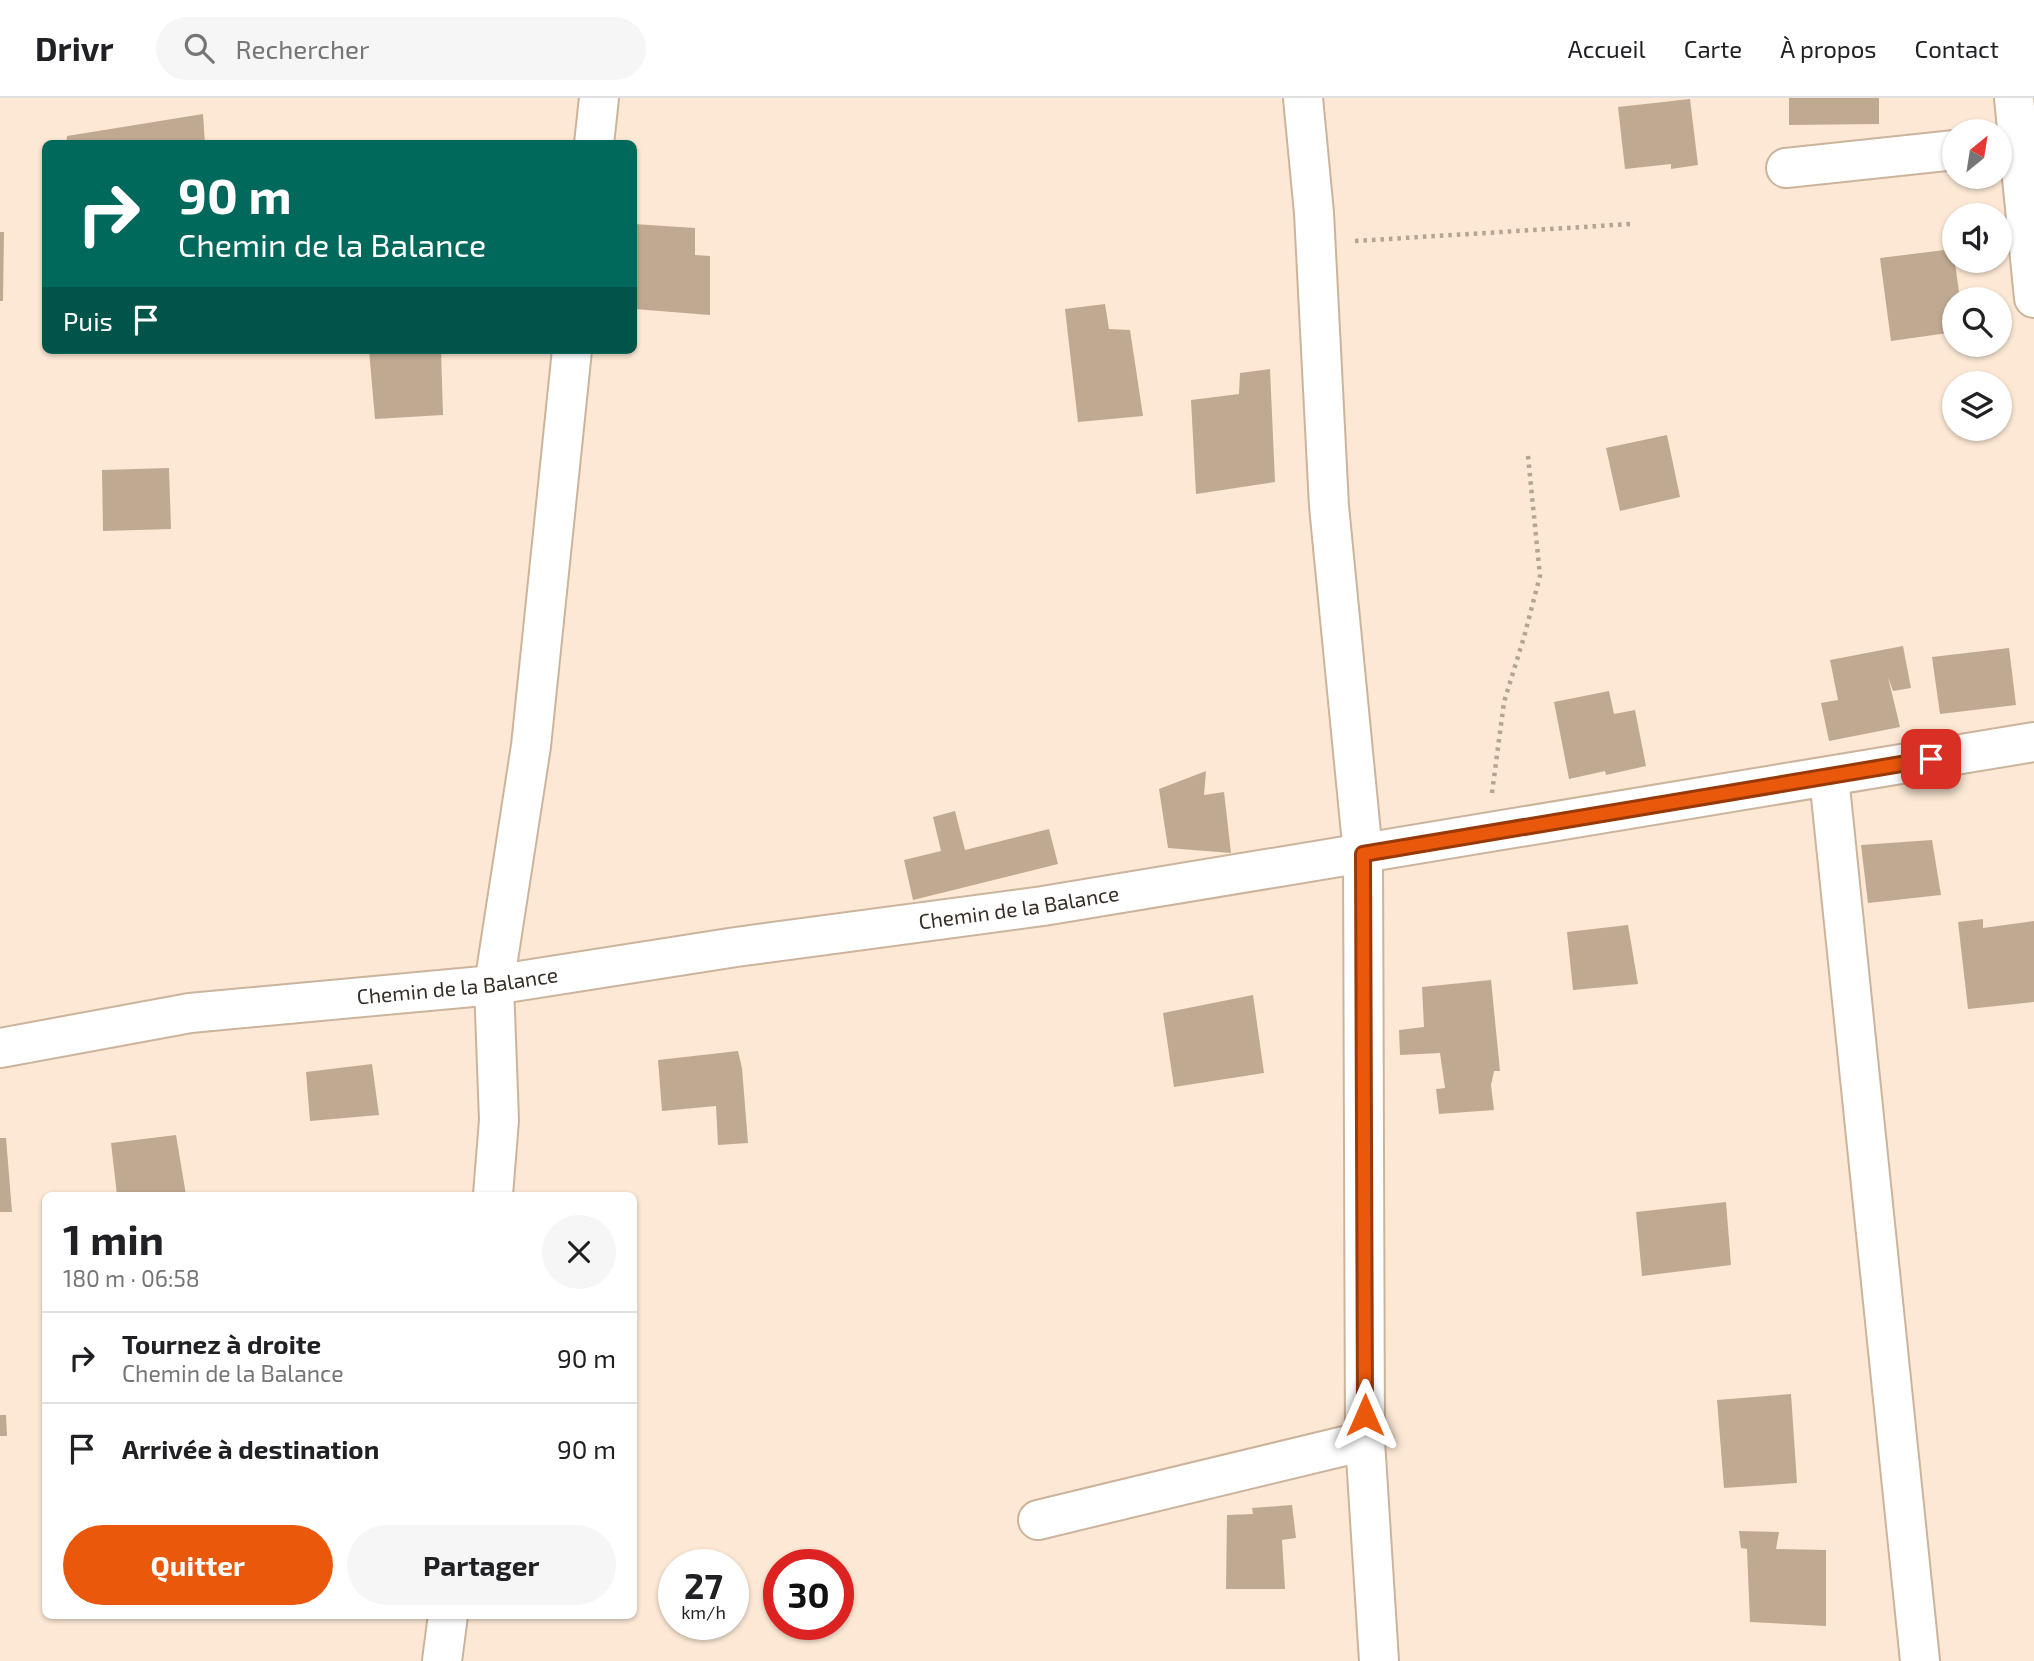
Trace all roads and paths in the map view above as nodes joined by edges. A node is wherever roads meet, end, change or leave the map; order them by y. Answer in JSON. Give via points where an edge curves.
{"nodes":[{"id":1,"x":598,"y":98,"type":"edge"},
{"id":2,"x":1303,"y":98,"type":"edge"},
{"id":3,"x":2014,"y":98,"type":"edge"},
{"id":4,"x":2012,"y":119,"type":"edge"},
{"id":5,"x":594,"y":140,"type":"edge"},
{"id":6,"x":1942,"y":151,"type":"edge"},
{"id":7,"x":2012,"y":163,"type":"edge"},
{"id":8,"x":1786,"y":168,"type":"dead end"},
{"id":9,"x":1631,"y":224,"type":"dead end"},
{"id":10,"x":1316,"y":243,"type":"junction"},
{"id":11,"x":2034,"y":298,"type":"edge"},
{"id":12,"x":572,"y":354,"type":"edge"},
{"id":13,"x":1528,"y":456,"type":"dead end"},
{"id":14,"x":2034,"y":742,"type":"edge"},
{"id":15,"x":1829,"y":777,"type":"junction"},
{"id":16,"x":1496,"y":832,"type":"junction"},
{"id":17,"x":1363,"y":854,"type":"junction"},
{"id":18,"x":494,"y":985,"type":"junction"},
{"id":19,"x":0,"y":1048,"type":"edge"},
{"id":20,"x":493,"y":1192,"type":"edge"},
{"id":21,"x":1365,"y":1441,"type":"junction"},
{"id":22,"x":1038,"y":1520,"type":"dead end"},
{"id":23,"x":447,"y":1619,"type":"edge"},
{"id":24,"x":442,"y":1661,"type":"edge"},
{"id":25,"x":1379,"y":1661,"type":"edge"},
{"id":26,"x":1920,"y":1661,"type":"edge"}],
"edges":[{"from":1,"to":5,"type":"street"},
{"from":2,"to":10,"type":"street"},
{"from":3,"to":4,"type":"street"},
{"from":6,"to":8,"type":"street"},
{"from":7,"to":11,"type":"street"},
{"from":9,"to":10,"type":"path"},
{"from":10,"to":17,"type":"street","via":[[1329,506]]},
{"from":12,"to":18,"type":"street","via":[[531,746]]},
{"from":13,"to":16,"type":"path","via":[[1540,576],[1504,702],[1492,788]]},
{"from":14,"to":15,"type":"street","name":"Chemin de la Balance"},
{"from":15,"to":16,"type":"street","name":"Chemin de la Balance"},
{"from":15,"to":26,"type":"street"},
{"from":16,"to":17,"type":"street","name":"Chemin de la Balance"},
{"from":17,"to":18,"type":"street","name":"Chemin de la Balance","via":[[1043,906]]},
{"from":17,"to":21,"type":"street"},
{"from":18,"to":19,"type":"street","name":"Chemin de la Balance","via":[[190,1013]]},
{"from":18,"to":20,"type":"street","via":[[499,1120]]},
{"from":21,"to":22,"type":"street"},
{"from":21,"to":25,"type":"street"},
{"from":23,"to":24,"type":"street"}]}
